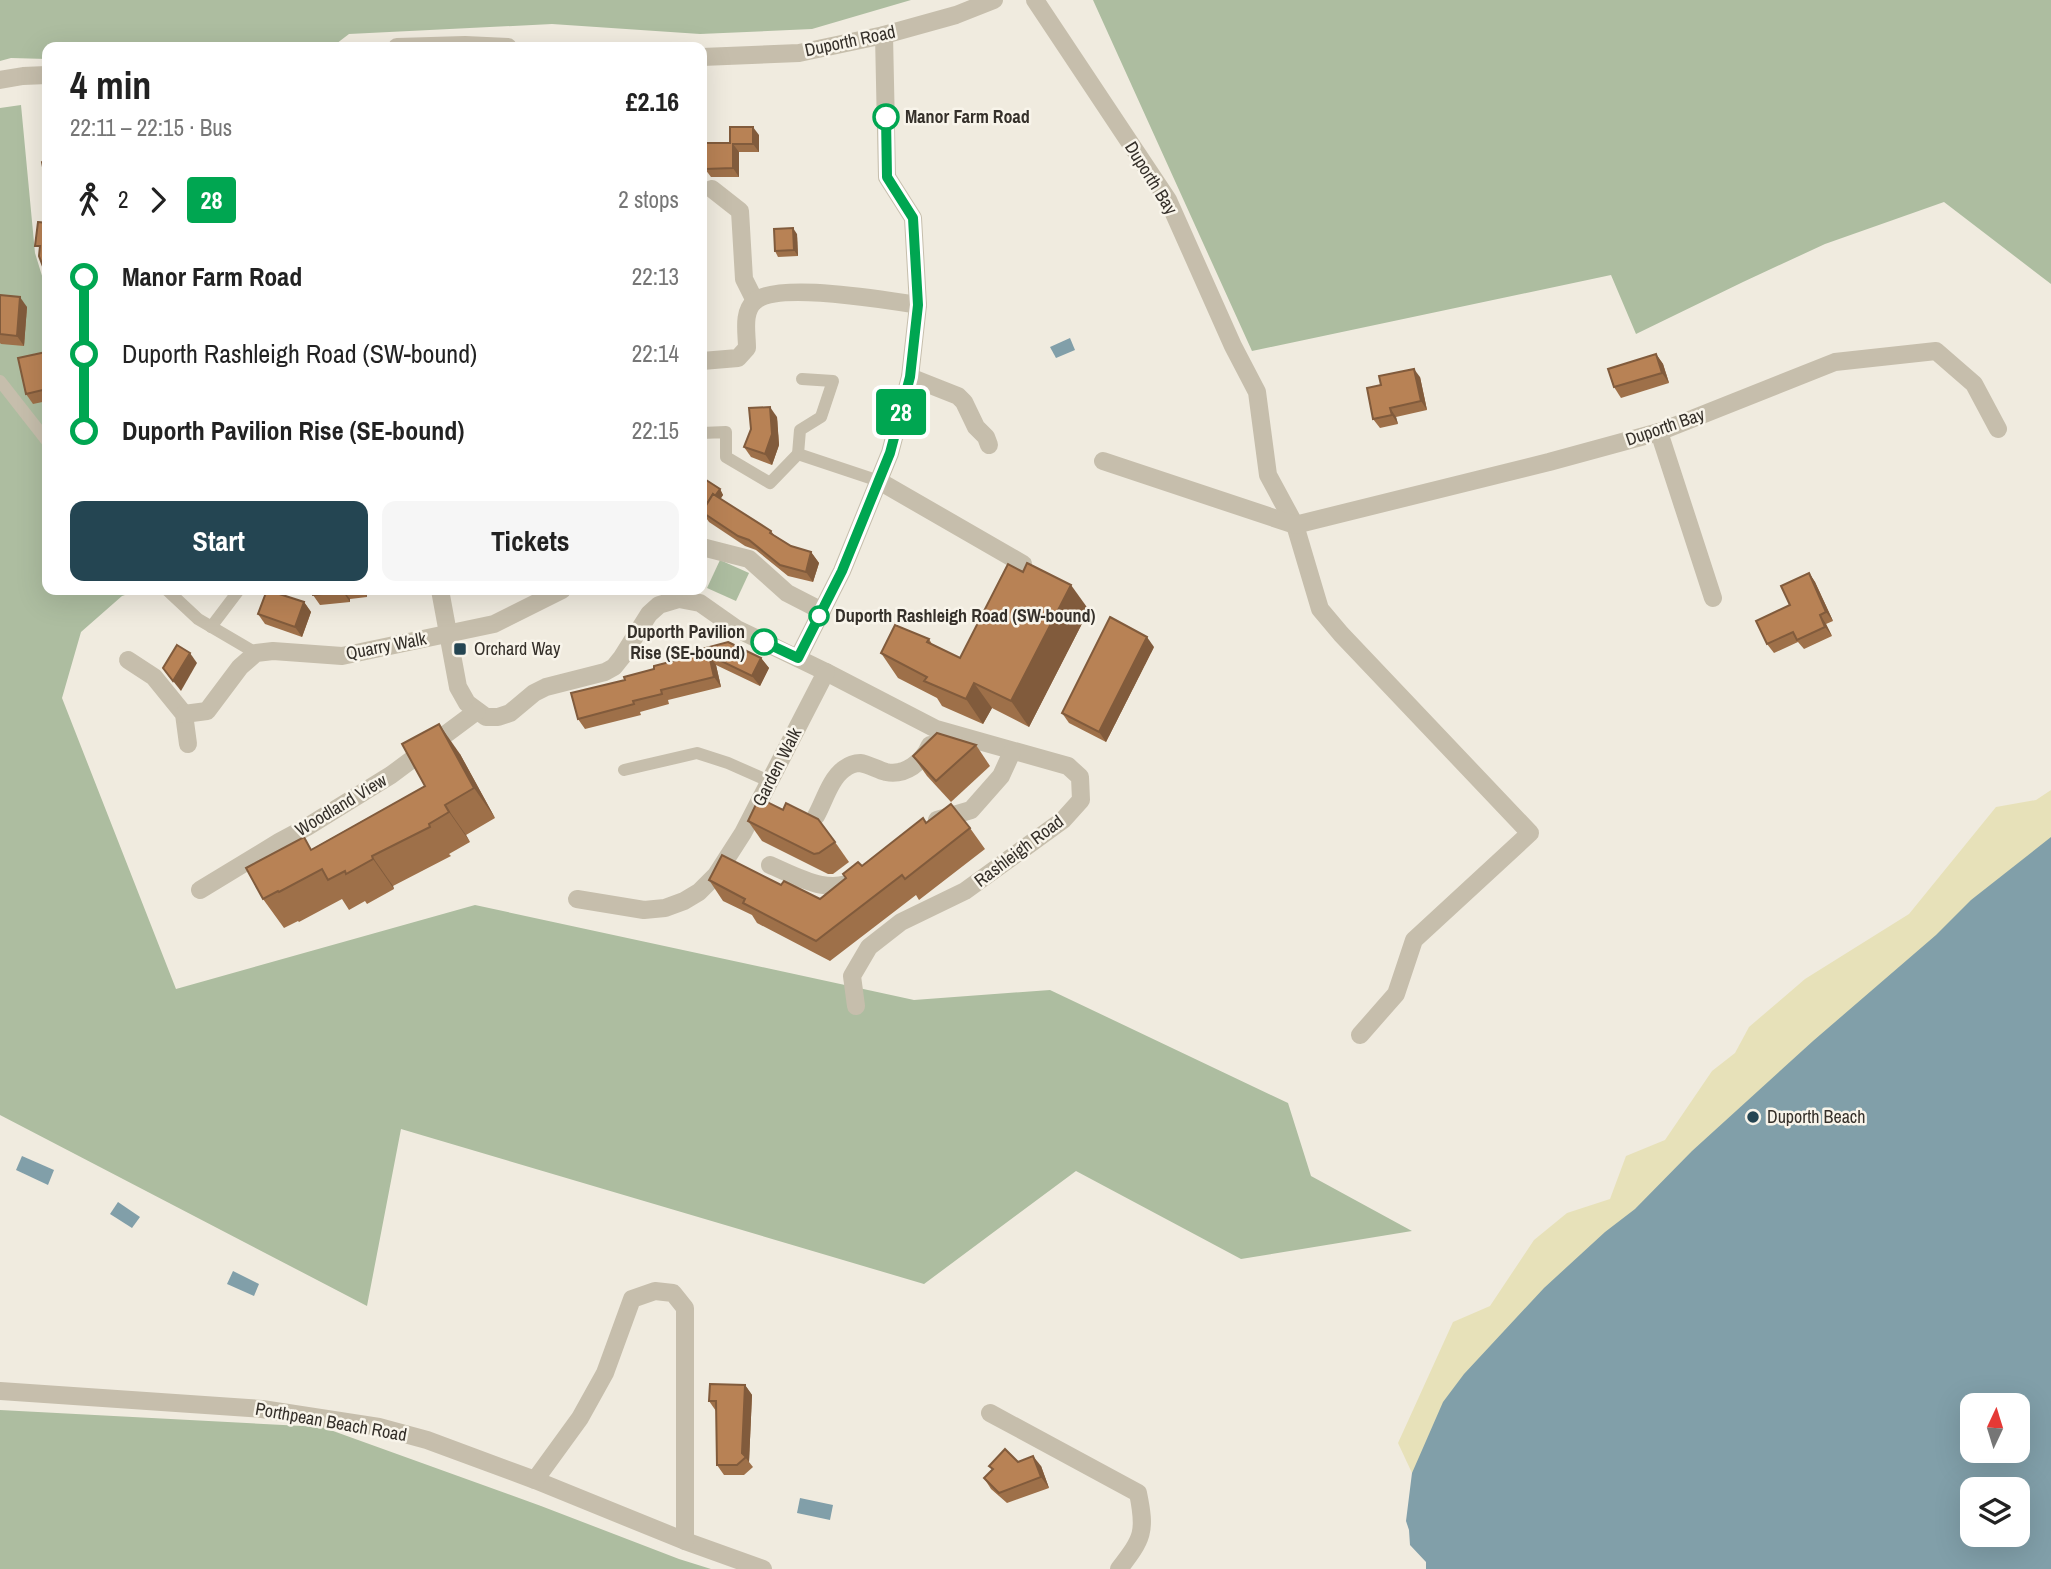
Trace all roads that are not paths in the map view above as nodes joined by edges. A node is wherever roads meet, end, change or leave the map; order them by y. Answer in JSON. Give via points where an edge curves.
{"nodes":[{"id":1,"x":994,"y":0,"type":"edge"},
{"id":2,"x":1035,"y":0,"type":"edge"},
{"id":3,"x":884,"y":35,"type":"junction"},
{"id":4,"x":707,"y":58,"type":"edge"},
{"id":5,"x":42,"y":75,"type":"edge"},
{"id":6,"x":0,"y":80,"type":"edge"},
{"id":7,"x":707,"y":189,"type":"edge"},
{"id":8,"x":755,"y":301,"type":"junction"},
{"id":9,"x":918,"y":305,"type":"junction"},
{"id":10,"x":707,"y":360,"type":"edge"},
{"id":11,"x":910,"y":377,"type":"junction"},
{"id":12,"x":802,"y":379,"type":"dead end"},
{"id":13,"x":0,"y":381,"type":"edge"},
{"id":14,"x":1998,"y":429,"type":"dead end"},
{"id":15,"x":1659,"y":432,"type":"junction"},
{"id":16,"x":707,"y":433,"type":"edge"},
{"id":17,"x":42,"y":435,"type":"edge"},
{"id":18,"x":989,"y":445,"type":"dead end"},
{"id":19,"x":798,"y":454,"type":"junction"},
{"id":20,"x":1102,"y":461,"type":"dead end"},
{"id":21,"x":879,"y":481,"type":"junction"},
{"id":22,"x":1295,"y":525,"type":"junction"},
{"id":23,"x":707,"y":548,"type":"edge"},
{"id":24,"x":1023,"y":564,"type":"edge"},
{"id":25,"x":172,"y":595,"type":"edge"},
{"id":26,"x":235,"y":595,"type":"edge"},
{"id":27,"x":441,"y":595,"type":"edge"},
{"id":28,"x":552,"y":595,"type":"edge"},
{"id":29,"x":1713,"y":598,"type":"dead end"},
{"id":30,"x":822,"y":611,"type":"junction"},
{"id":31,"x":211,"y":626,"type":"junction"},
{"id":32,"x":447,"y":634,"type":"junction"},
{"id":33,"x":256,"y":653,"type":"junction"},
{"id":34,"x":798,"y":658,"type":"junction"},
{"id":35,"x":128,"y":660,"type":"dead end"},
{"id":36,"x":826,"y":672,"type":"junction"},
{"id":37,"x":477,"y":711,"type":"junction"},
{"id":38,"x":184,"y":714,"type":"junction"},
{"id":39,"x":936,"y":729,"type":"junction"},
{"id":40,"x":188,"y":744,"type":"dead end"},
{"id":41,"x":1012,"y":752,"type":"junction"},
{"id":42,"x":624,"y":770,"type":"dead end"},
{"id":43,"x":771,"y":782,"type":"junction"},
{"id":44,"x":816,"y":816,"type":"edge"},
{"id":45,"x":925,"y":828,"type":"edge"},
{"id":46,"x":770,"y":865,"type":"dead end"},
{"id":47,"x":872,"y":868,"type":"edge"},
{"id":48,"x":200,"y":890,"type":"dead end"},
{"id":49,"x":577,"y":899,"type":"dead end"},
{"id":50,"x":856,"y":1006,"type":"dead end"},
{"id":51,"x":1360,"y":1035,"type":"dead end"},
{"id":52,"x":0,"y":1391,"type":"edge"},
{"id":53,"x":990,"y":1413,"type":"dead end"},
{"id":54,"x":535,"y":1480,"type":"junction"},
{"id":55,"x":685,"y":1541,"type":"junction"},
{"id":56,"x":763,"y":1569,"type":"edge"},
{"id":57,"x":1119,"y":1569,"type":"edge"}],
"edges":[{"from":1,"to":3,"type":"street","name":"Duporth Road"},
{"from":2,"to":22,"type":"street","name":"Duporth Bay","via":[[1168,201],[1256,392],[1268,475]]},
{"from":3,"to":4,"type":"street","name":"Duporth Road","via":[[799,53]]},
{"from":3,"to":9,"type":"street","via":[[887,177],[913,218]]},
{"from":5,"to":6,"type":"street"},
{"from":7,"to":8,"type":"street","via":[[740,211],[744,279]]},
{"from":8,"to":9,"type":"street","via":[[774,294],[836,293]]},
{"from":8,"to":10,"type":"street","via":[[746,313],[747,348],[738,358]]},
{"from":9,"to":11,"type":"street"},
{"from":11,"to":18,"type":"street","via":[[958,396]]},
{"from":11,"to":21,"type":"street"},
{"from":12,"to":19,"type":"lane","via":[[832,381],[821,417],[800,430]]},
{"from":13,"to":17,"type":"lane"},
{"from":14,"to":15,"type":"street","name":"Duporth Bay","via":[[1974,384],[1936,351],[1835,362]]},
{"from":15,"to":22,"type":"street","name":"Duporth Bay"},
{"from":15,"to":29,"type":"street"},
{"from":16,"to":19,"type":"lane","via":[[726,432],[726,457],[770,483]]},
{"from":19,"to":21,"type":"lane"},
{"from":20,"to":22,"type":"street"},
{"from":21,"to":24,"type":"street"},
{"from":21,"to":30,"type":"street"},
{"from":22,"to":51,"type":"street","name":"Duporth Bay","via":[[1321,609],[1530,833],[1415,940],[1396,994]]},
{"from":23,"to":30,"type":"street","via":[[749,559],[787,593]]},
{"from":25,"to":31,"type":"lane"},
{"from":26,"to":31,"type":"lane"},
{"from":27,"to":32,"type":"street"},
{"from":28,"to":32,"type":"street","via":[[494,624]]},
{"from":30,"to":34,"type":"street"},
{"from":31,"to":33,"type":"lane"},
{"from":32,"to":33,"type":"street","name":"Quarry Walk","via":[[342,656]]},
{"from":32,"to":37,"type":"street","via":[[458,687]]},
{"from":33,"to":38,"type":"street","via":[[207,711]]},
{"from":34,"to":36,"type":"street","name":"Rashleigh Road"},
{"from":34,"to":37,"type":"street","name":"Rashleigh Road","via":[[737,629],[700,603],[679,599],[659,604],[622,657],[605,672],[546,687],[498,717]]},
{"from":35,"to":38,"type":"street","via":[[155,677]]},
{"from":36,"to":39,"type":"street","name":"Rashleigh Road"},
{"from":36,"to":43,"type":"street","name":"Garden Walk"},
{"from":37,"to":48,"type":"street","name":"Woodland View","via":[[382,781]]},
{"from":38,"to":40,"type":"street"},
{"from":39,"to":41,"type":"street","name":"Rashleigh Road"},
{"from":39,"to":44,"type":"street","via":[[926,753],[913,767],[890,773],[859,763],[846,768]]},
{"from":41,"to":45,"type":"street","via":[[1000,776],[971,810]]},
{"from":41,"to":50,"type":"street","name":"Rashleigh Road","via":[[1068,766],[1080,778],[1082,800],[1062,820],[965,891],[901,922],[869,947],[852,976]]},
{"from":42,"to":43,"type":"lane","via":[[697,753]]},
{"from":43,"to":49,"type":"street","name":"Garden Walk","via":[[716,875],[699,892],[665,908],[643,910]]},
{"from":46,"to":47,"type":"street","via":[[821,886],[850,884]]},
{"from":52,"to":54,"type":"street","name":"Porthpean Beach Road","via":[[325,1417],[427,1440]]},
{"from":53,"to":57,"type":"street","via":[[1139,1493],[1143,1517],[1139,1542]]},
{"from":54,"to":55,"type":"street","name":"Porthpean Beach Road"},
{"from":54,"to":55,"type":"street","via":[[580,1418],[605,1373],[632,1299],[654,1291],[673,1293],[685,1308]]},
{"from":55,"to":56,"type":"street","name":"Porthpean Beach Road"}]}
